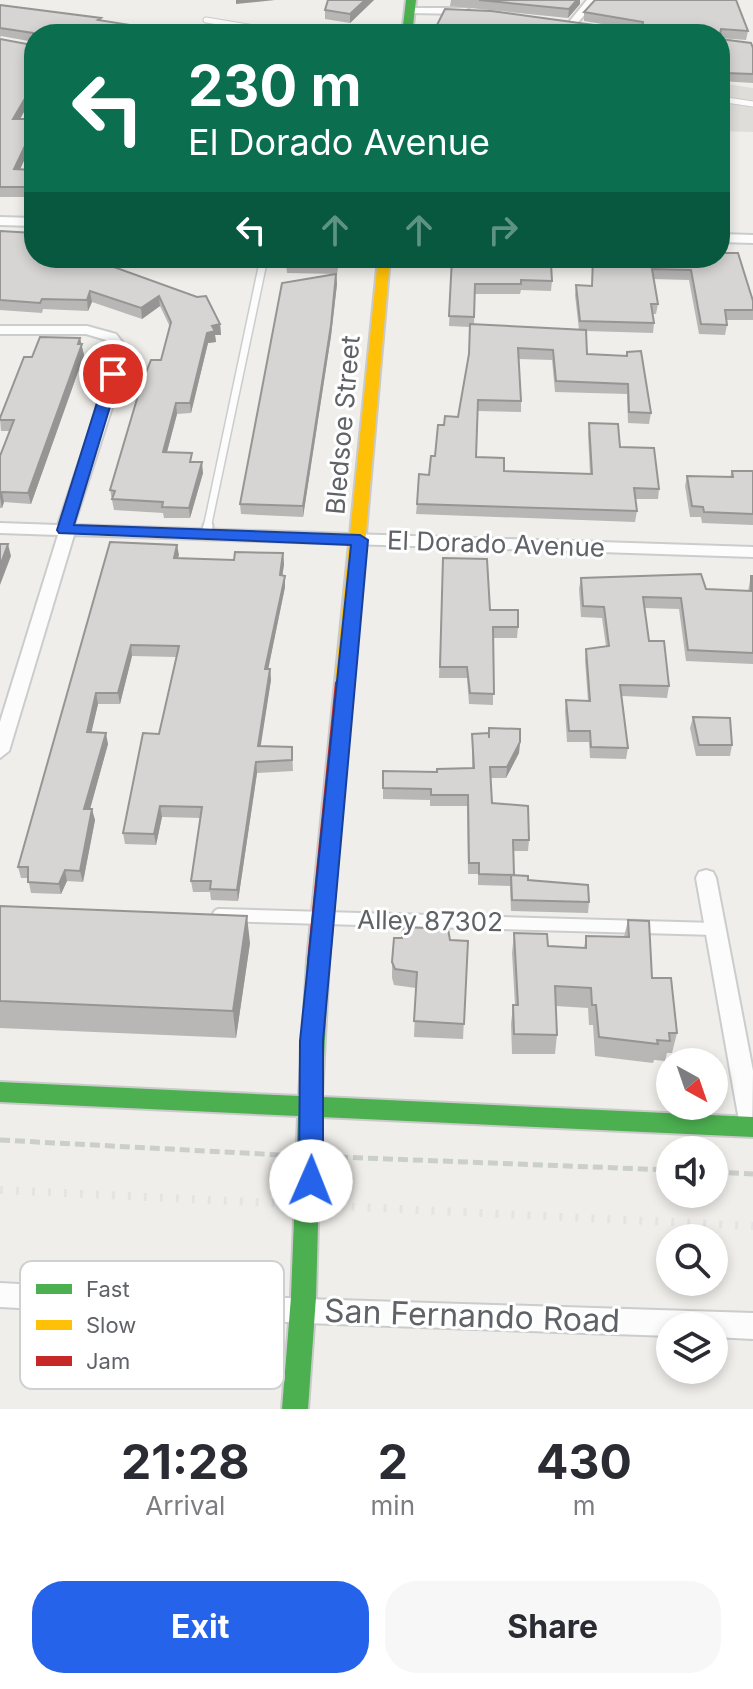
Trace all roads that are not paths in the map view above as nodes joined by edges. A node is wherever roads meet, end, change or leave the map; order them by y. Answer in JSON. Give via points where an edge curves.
{"nodes":[{"id":1,"x":592,"y":0,"type":"edge"},
{"id":2,"x":410,"y":5,"type":"edge"},
{"id":3,"x":481,"y":12,"type":"edge"},
{"id":4,"x":206,"y":20,"type":"dead end"},
{"id":5,"x":559,"y":22,"type":"edge"},
{"id":6,"x":230,"y":24,"type":"edge"},
{"id":7,"x":572,"y":24,"type":"joint"},
{"id":8,"x":730,"y":101,"type":"edge"},
{"id":9,"x":753,"y":104,"type":"edge"},
{"id":10,"x":0,"y":221,"type":"edge"},
{"id":11,"x":24,"y":222,"type":"edge"},
{"id":12,"x":730,"y":238,"type":"edge"},
{"id":13,"x":753,"y":239,"type":"edge"},
{"id":14,"x":262,"y":268,"type":"edge"},
{"id":15,"x":383,"y":268,"type":"edge"},
{"id":16,"x":0,"y":330,"type":"edge"},
{"id":17,"x":0,"y":528,"type":"edge"},
{"id":18,"x":65,"y":530,"type":"junction"},
{"id":19,"x":206,"y":535,"type":"junction"},
{"id":20,"x":360,"y":540,"type":"junction"},
{"id":21,"x":753,"y":552,"type":"edge"},
{"id":22,"x":0,"y":751,"type":"edge"},
{"id":23,"x":706,"y":878,"type":"dead end"},
{"id":24,"x":201,"y":914,"type":"edge"},
{"id":25,"x":325,"y":919,"type":"junction"},
{"id":26,"x":715,"y":929,"type":"junction"},
{"id":27,"x":0,"y":1092,"type":"edge"},
{"id":28,"x":311,"y":1108,"type":"junction"},
{"id":29,"x":753,"y":1126,"type":"edge"},
{"id":30,"x":0,"y":1295,"type":"edge"},
{"id":31,"x":20,"y":1296,"type":"edge"},
{"id":32,"x":284,"y":1310,"type":"edge"},
{"id":33,"x":306,"y":1311,"type":"junction"},
{"id":34,"x":753,"y":1326,"type":"edge"},
{"id":35,"x":295,"y":1409,"type":"edge"}],
"edges":[{"from":1,"to":7,"type":"street"},
{"from":2,"to":3,"type":"street"},
{"from":4,"to":6,"type":"lane"},
{"from":5,"to":7,"type":"street"},
{"from":8,"to":9,"type":"lane"},
{"from":10,"to":11,"type":"street"},
{"from":12,"to":13,"type":"street"},
{"from":14,"to":19,"type":"lane"},
{"from":15,"to":20,"type":"street","name":"Bledsoe Street"},
{"from":16,"to":18,"type":"street","via":[[87,330],[111,337],[123,352]]},
{"from":17,"to":18,"type":"street","name":"El Dorado Avenue"},
{"from":18,"to":19,"type":"street","name":"El Dorado Avenue"},
{"from":18,"to":22,"type":"street","via":[[66,541]]},
{"from":19,"to":20,"type":"street","name":"El Dorado Avenue"},
{"from":20,"to":21,"type":"street","name":"El Dorado Avenue"},
{"from":20,"to":25,"type":"street","name":"Bledsoe Street"},
{"from":23,"to":26,"type":"street"},
{"from":24,"to":25,"type":"lane","name":"Alley 87302"},
{"from":25,"to":26,"type":"lane","name":"Alley 87302"},
{"from":25,"to":28,"type":"street","name":"Bledsoe Street","via":[[311,1041]]},
{"from":26,"to":29,"type":"street"},
{"from":27,"to":28,"type":"street"},
{"from":28,"to":29,"type":"street"},
{"from":28,"to":33,"type":"street","name":"Bledsoe Street"},
{"from":30,"to":31,"type":"street","name":"San Fernando Road"},
{"from":32,"to":33,"type":"street","name":"San Fernando Road"},
{"from":33,"to":34,"type":"street","name":"San Fernando Road"},
{"from":33,"to":35,"type":"street","name":"Bledsoe Street"}]}
